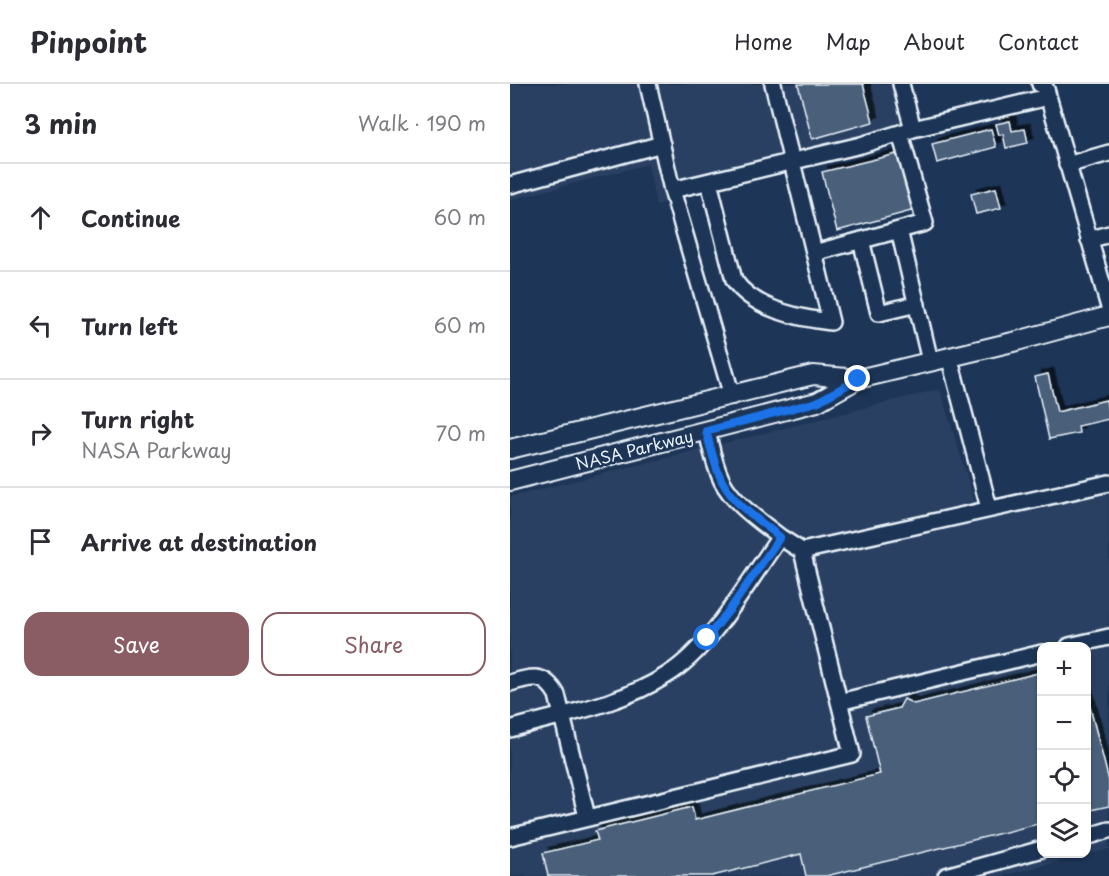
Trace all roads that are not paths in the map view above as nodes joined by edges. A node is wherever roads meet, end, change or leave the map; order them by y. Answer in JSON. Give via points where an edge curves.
{"nodes":[{"id":1,"x":648,"y":84,"type":"edge"},
{"id":2,"x":773,"y":84,"type":"edge"},
{"id":3,"x":901,"y":84,"type":"edge"},
{"id":4,"x":1046,"y":89,"type":"edge"},
{"id":5,"x":906,"y":131,"type":"junction"},
{"id":6,"x":662,"y":144,"type":"junction"},
{"id":7,"x":1109,"y":153,"type":"edge"},
{"id":8,"x":793,"y":162,"type":"junction"},
{"id":9,"x":1068,"y":165,"type":"junction"},
{"id":10,"x":710,"y":182,"type":"junction"},
{"id":11,"x":510,"y":185,"type":"edge"},
{"id":12,"x":672,"y":190,"type":"junction"},
{"id":13,"x":899,"y":230,"type":"junction"},
{"id":14,"x":1109,"y":234,"type":"edge"},
{"id":15,"x":861,"y":240,"type":"junction"},
{"id":16,"x":1089,"y":240,"type":"junction"},
{"id":17,"x":814,"y":253,"type":"junction"},
{"id":18,"x":917,"y":304,"type":"junction"},
{"id":19,"x":1109,"y":307,"type":"edge"},
{"id":20,"x":1109,"y":316,"type":"edge"},
{"id":21,"x":949,"y":356,"type":"junction"},
{"id":22,"x":930,"y":361,"type":"junction"},
{"id":23,"x":858,"y":379,"type":"junction"},
{"id":24,"x":732,"y":396,"type":"junction"},
{"id":25,"x":706,"y":431,"type":"junction"},
{"id":26,"x":510,"y":449,"type":"edge"},
{"id":27,"x":510,"y":481,"type":"edge"},
{"id":28,"x":1109,"y":483,"type":"edge"},
{"id":29,"x":989,"y":508,"type":"junction"},
{"id":30,"x":780,"y":537,"type":"junction"},
{"id":31,"x":802,"y":551,"type":"junction"},
{"id":32,"x":1109,"y":637,"type":"edge"},
{"id":33,"x":1087,"y":642,"type":"edge"},
{"id":34,"x":1037,"y":654,"type":"edge"},
{"id":35,"x":510,"y":683,"type":"edge"},
{"id":36,"x":839,"y":702,"type":"junction"},
{"id":37,"x":562,"y":714,"type":"junction"},
{"id":38,"x":510,"y":729,"type":"edge"},
{"id":39,"x":587,"y":818,"type":"junction"},
{"id":40,"x":1109,"y":831,"type":"edge"},
{"id":41,"x":1091,"y":836,"type":"edge"},
{"id":42,"x":510,"y":837,"type":"edge"},
{"id":43,"x":1037,"y":850,"type":"edge"},
{"id":44,"x":946,"y":876,"type":"edge"}],
"edges":[{"from":1,"to":6,"type":"street"},
{"from":2,"to":8,"type":"street"},
{"from":3,"to":5,"type":"street"},
{"from":4,"to":5,"type":"street"},
{"from":4,"to":9,"type":"street"},
{"from":5,"to":8,"type":"street"},
{"from":5,"to":13,"type":"street","via":[[925,223]]},
{"from":6,"to":11,"type":"street"},
{"from":6,"to":12,"type":"street"},
{"from":7,"to":9,"type":"street"},
{"from":8,"to":10,"type":"street"},
{"from":8,"to":17,"type":"street"},
{"from":9,"to":16,"type":"street"},
{"from":10,"to":12,"type":"street"},
{"from":10,"to":17,"type":"street","via":[[734,280],[741,291],[782,311],[831,322]]},
{"from":12,"to":24,"type":"street"},
{"from":13,"to":15,"type":"street"},
{"from":13,"to":18,"type":"street"},
{"from":14,"to":16,"type":"street"},
{"from":15,"to":17,"type":"street"},
{"from":15,"to":18,"type":"street","via":[[879,313]]},
{"from":16,"to":19,"type":"street"},
{"from":18,"to":22,"type":"street"},
{"from":20,"to":21,"type":"main road","name":"NASA Parkway"},
{"from":21,"to":22,"type":"main road","name":"NASA Parkway"},
{"from":21,"to":29,"type":"street"},
{"from":22,"to":23,"type":"main road","name":"NASA Parkway"},
{"from":23,"to":24,"type":"main road","name":"NASA Parkway","via":[[813,375]]},
{"from":23,"to":25,"type":"main road","name":"NASA Parkway","via":[[817,402]]},
{"from":24,"to":26,"type":"main road","name":"NASA Parkway"},
{"from":25,"to":27,"type":"main road","name":"NASA Parkway"},
{"from":25,"to":30,"type":"street","via":[[723,483]]},
{"from":28,"to":29,"type":"street"},
{"from":29,"to":31,"type":"street"},
{"from":30,"to":31,"type":"street"},
{"from":30,"to":37,"type":"street","via":[[731,608],[681,665],[614,701]]},
{"from":31,"to":36,"type":"street"},
{"from":32,"to":33,"type":"street"},
{"from":34,"to":36,"type":"street"},
{"from":35,"to":37,"type":"street","via":[[531,677],[547,681],[557,695]]},
{"from":36,"to":39,"type":"street","via":[[852,754]]},
{"from":37,"to":38,"type":"street"},
{"from":37,"to":39,"type":"street"},
{"from":39,"to":42,"type":"street"},
{"from":40,"to":41,"type":"street"},
{"from":43,"to":44,"type":"street"}]}
